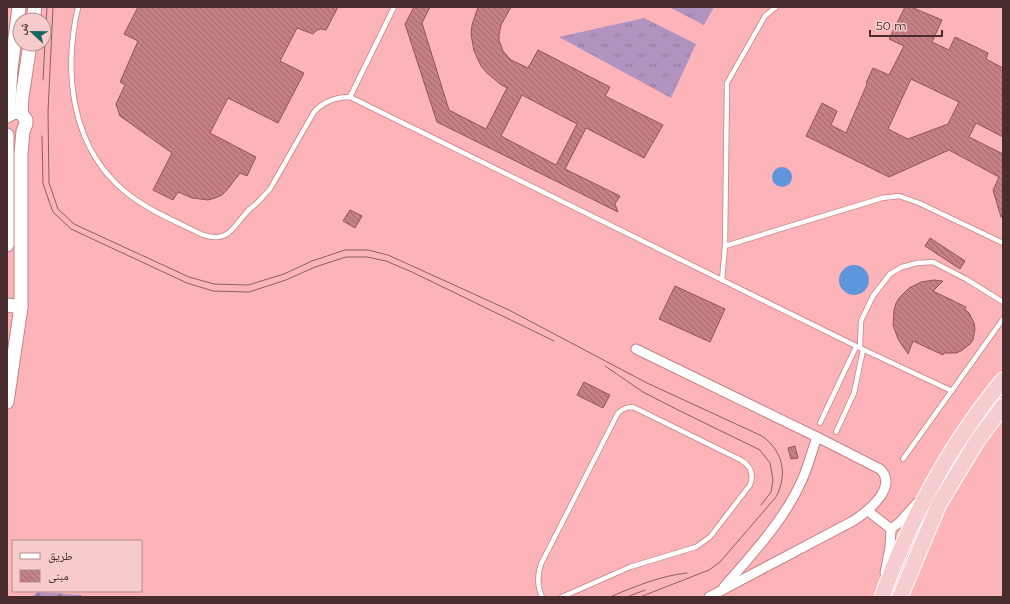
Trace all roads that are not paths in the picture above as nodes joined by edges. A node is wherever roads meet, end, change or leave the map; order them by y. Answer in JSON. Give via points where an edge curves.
{"nodes":[{"id":1,"x":20,"y":7,"type":"edge"},
{"id":2,"x":78,"y":7,"type":"edge"},
{"id":3,"x":394,"y":7,"type":"edge"},
{"id":4,"x":776,"y":7,"type":"edge"},
{"id":5,"x":29,"y":52,"type":"edge"},
{"id":6,"x":350,"y":97,"type":"junction"},
{"id":7,"x":21,"y":114,"type":"junction"},
{"id":8,"x":7,"y":115,"type":"edge"},
{"id":9,"x":7,"y":131,"type":"edge"},
{"id":10,"x":23,"y":131,"type":"junction"},
{"id":11,"x":7,"y":135,"type":"edge"},
{"id":12,"x":1003,"y":243,"type":"edge"},
{"id":13,"x":7,"y":245,"type":"edge"},
{"id":14,"x":725,"y":246,"type":"junction"},
{"id":15,"x":722,"y":280,"type":"junction"},
{"id":16,"x":1003,"y":302,"type":"edge"},
{"id":17,"x":7,"y":305,"type":"edge"},
{"id":18,"x":20,"y":307,"type":"junction"},
{"id":19,"x":1003,"y":319,"type":"edge"},
{"id":20,"x":859,"y":348,"type":"junction"},
{"id":21,"x":636,"y":349,"type":"dead end"},
{"id":22,"x":1003,"y":380,"type":"edge"},
{"id":23,"x":952,"y":391,"type":"junction"},
{"id":24,"x":7,"y":402,"type":"edge"},
{"id":25,"x":1003,"y":406,"type":"edge"},
{"id":26,"x":820,"y":423,"type":"dead end"},
{"id":27,"x":836,"y":432,"type":"dead end"},
{"id":28,"x":818,"y":437,"type":"junction"},
{"id":29,"x":903,"y":460,"type":"dead end"},
{"id":30,"x":940,"y":470,"type":"junction"},
{"id":31,"x":868,"y":511,"type":"junction"},
{"id":32,"x":891,"y":529,"type":"junction"},
{"id":33,"x":721,"y":591,"type":"junction"},
{"id":34,"x":542,"y":597,"type":"edge"},
{"id":35,"x":562,"y":597,"type":"edge"},
{"id":36,"x":709,"y":597,"type":"edge"},
{"id":37,"x":881,"y":597,"type":"edge"},
{"id":38,"x":900,"y":597,"type":"edge"}],
"edges":[{"from":1,"to":8,"type":"main road","via":[[10,69]]},
{"from":2,"to":6,"type":"lane","via":[[71,46],[72,85],[80,126],[88,146],[99,164],[129,195],[207,236],[228,234],[246,212],[263,198],[319,107],[330,100]]},
{"from":3,"to":6,"type":"lane"},
{"from":4,"to":14,"type":"lane","via":[[765,16],[727,83]]},
{"from":5,"to":7,"type":"main road"},
{"from":6,"to":15,"type":"lane"},
{"from":7,"to":8,"type":"main road","via":[[14,112]]},
{"from":7,"to":10,"type":"main road","via":[[26,120]]},
{"from":9,"to":10,"type":"main road","via":[[17,134]]},
{"from":10,"to":18,"type":"main road"},
{"from":11,"to":13,"type":"main road"},
{"from":12,"to":14,"type":"lane","via":[[899,196],[882,198]]},
{"from":14,"to":15,"type":"lane"},
{"from":15,"to":20,"type":"lane"},
{"from":16,"to":20,"type":"lane","via":[[933,262],[909,265],[890,274],[873,296],[861,322]]},
{"from":17,"to":18,"type":"main road"},
{"from":18,"to":24,"type":"main road"},
{"from":19,"to":23,"type":"lane"},
{"from":20,"to":23,"type":"lane"},
{"from":20,"to":26,"type":"lane"},
{"from":20,"to":27,"type":"lane","via":[[854,393]]},
{"from":21,"to":28,"type":"street"},
{"from":22,"to":30,"type":"highway"},
{"from":23,"to":29,"type":"lane"},
{"from":25,"to":38,"type":"highway","via":[[977,441],[939,504]]},
{"from":28,"to":31,"type":"street","via":[[884,473],[887,482],[885,489]]},
{"from":28,"to":33,"type":"street","via":[[802,480],[787,508]]},
{"from":30,"to":32,"type":"street","via":[[911,510]]},
{"from":30,"to":37,"type":"highway","via":[[915,518]]},
{"from":31,"to":32,"type":"street"},
{"from":31,"to":33,"type":"street","via":[[846,526]]},
{"from":32,"to":37,"type":"street"},
{"from":33,"to":36,"type":"street"},
{"from":34,"to":35,"type":"lane","via":[[538,581],[541,564],[621,410],[633,407],[748,465],[752,477],[750,485],[706,541],[630,567]]}]}
